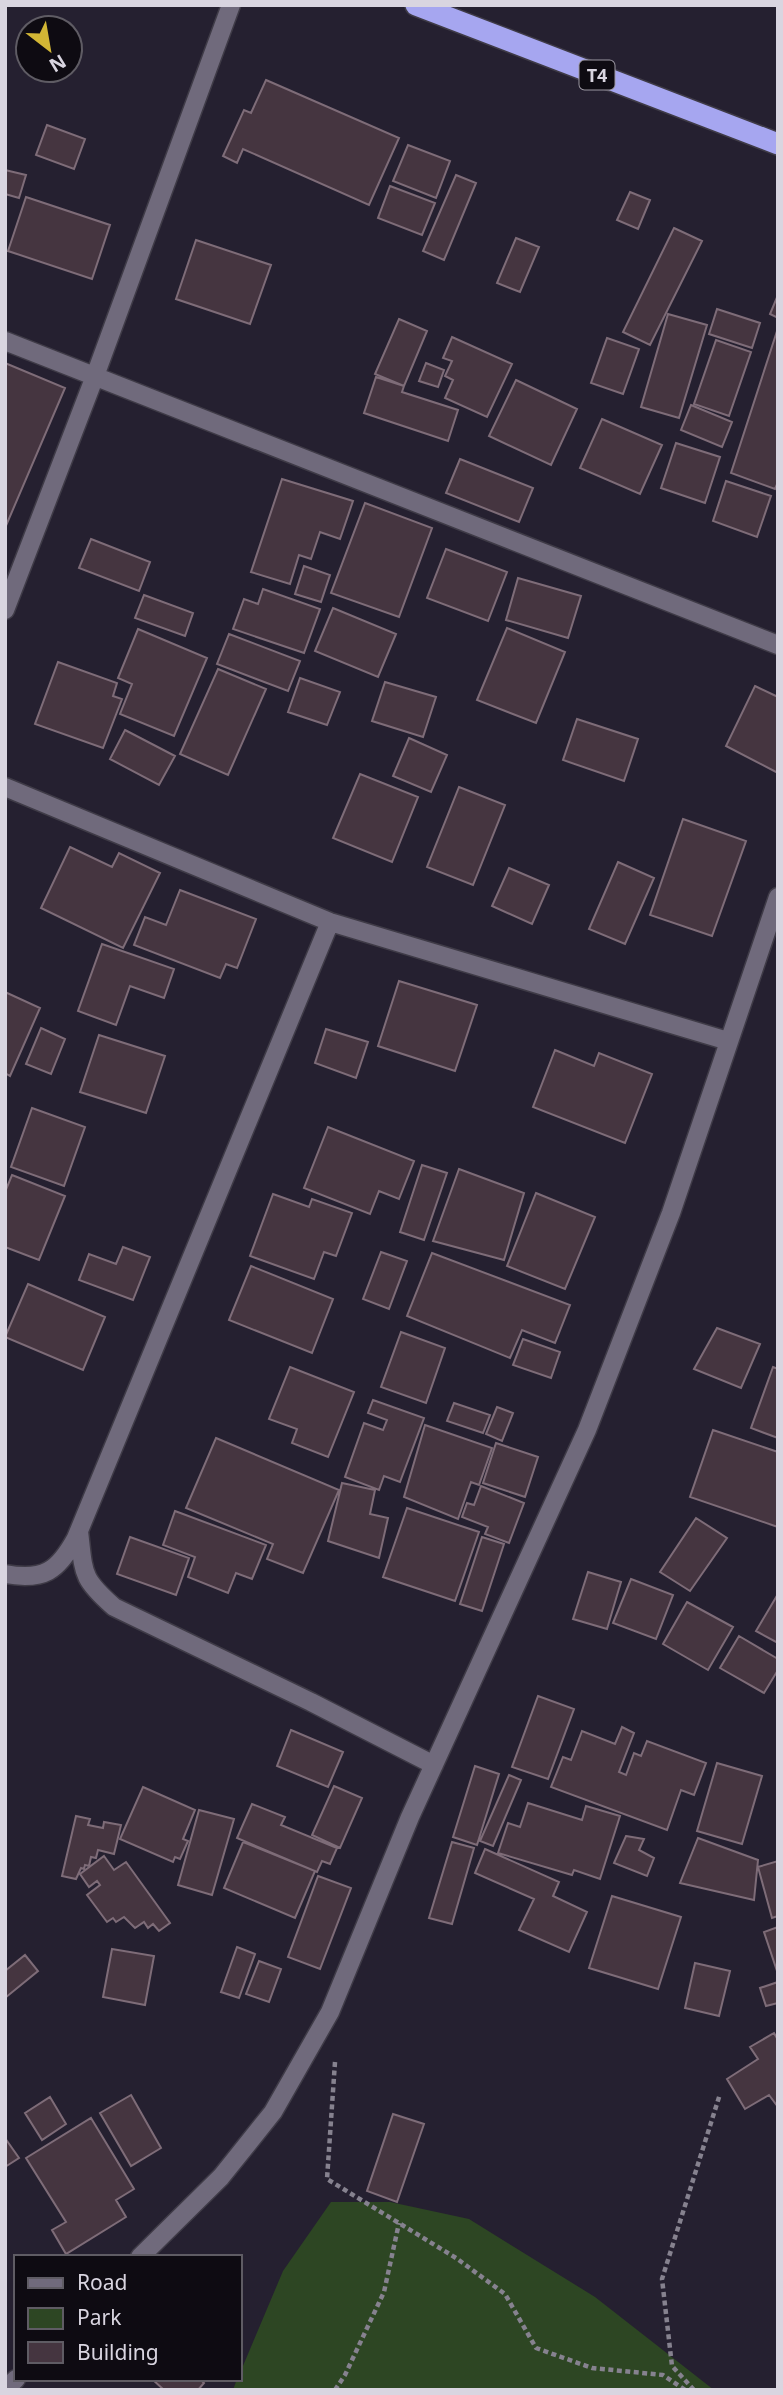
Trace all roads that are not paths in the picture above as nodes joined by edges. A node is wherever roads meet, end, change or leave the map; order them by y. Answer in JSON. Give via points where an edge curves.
{"nodes":[{"id":1,"x":231,"y":5,"type":"edge"},
{"id":2,"x":416,"y":5,"type":"edge"},
{"id":3,"x":778,"y":145,"type":"edge"},
{"id":4,"x":5,"y":341,"type":"edge"},
{"id":5,"x":95,"y":376,"type":"junction"},
{"id":6,"x":5,"y":610,"type":"edge"},
{"id":7,"x":778,"y":645,"type":"edge"},
{"id":8,"x":5,"y":787,"type":"edge"},
{"id":9,"x":778,"y":897,"type":"edge"},
{"id":10,"x":330,"y":922,"type":"junction"},
{"id":11,"x":728,"y":1041,"type":"junction"},
{"id":12,"x":79,"y":1531,"type":"junction"},
{"id":13,"x":5,"y":1574,"type":"edge"},
{"id":14,"x":434,"y":1765,"type":"junction"},
{"id":15,"x":142,"y":2255,"type":"edge"}],
"edges":[{"from":1,"to":5,"type":"street"},
{"from":2,"to":3,"type":"highway","number":"T4"},
{"from":4,"to":5,"type":"street"},
{"from":5,"to":6,"type":"street"},
{"from":5,"to":7,"type":"street"},
{"from":8,"to":10,"type":"street"},
{"from":9,"to":11,"type":"street"},
{"from":10,"to":11,"type":"street"},
{"from":10,"to":12,"type":"street"},
{"from":11,"to":14,"type":"street","via":[[671,1213],[587,1430]]},
{"from":12,"to":13,"type":"street","via":[[54,1569],[30,1577]]},
{"from":12,"to":14,"type":"street","via":[[83,1571],[91,1587],[114,1607]]},
{"from":14,"to":15,"type":"street","via":[[330,2012],[273,2112],[221,2177]]}]}
